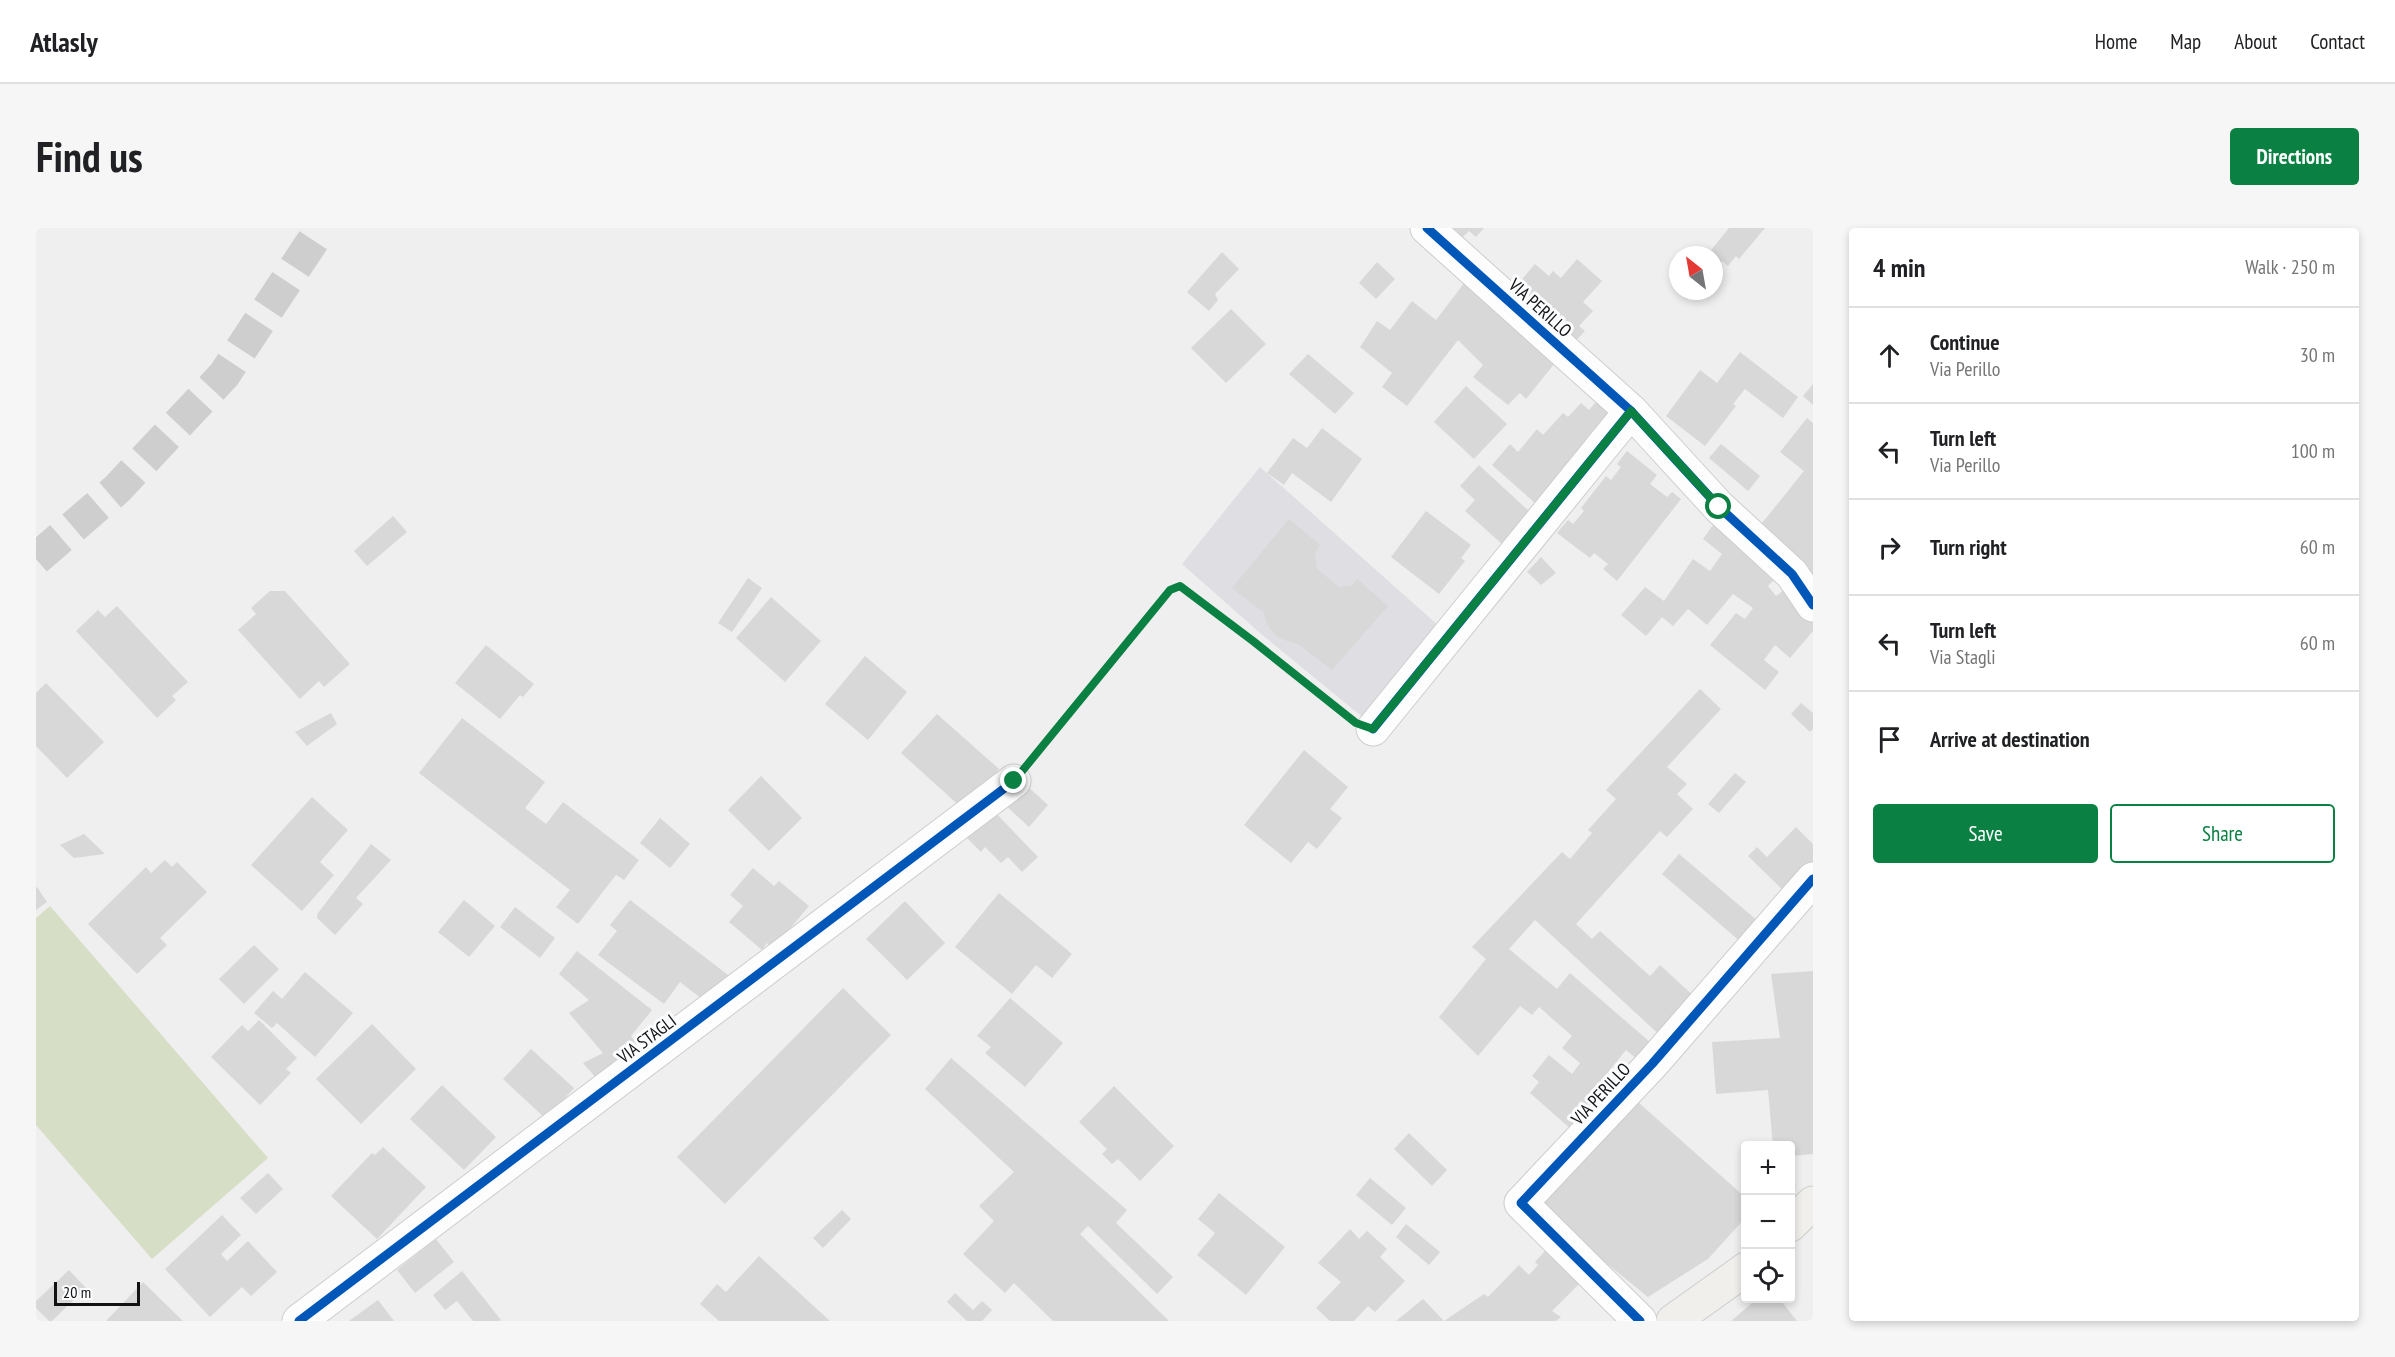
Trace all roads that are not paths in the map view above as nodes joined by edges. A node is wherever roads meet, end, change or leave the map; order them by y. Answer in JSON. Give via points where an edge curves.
{"nodes":[{"id":1,"x":1427,"y":228,"type":"edge"},
{"id":2,"x":1631,"y":411,"type":"junction"},
{"id":3,"x":1813,"y":606,"type":"edge"},
{"id":4,"x":1373,"y":729,"type":"road end"},
{"id":5,"x":1014,"y":781,"type":"road end"},
{"id":6,"x":1813,"y":879,"type":"edge"},
{"id":7,"x":1813,"y":1203,"type":"edge"},
{"id":8,"x":1795,"y":1221,"type":"edge"},
{"id":9,"x":1741,"y":1273,"type":"edge"},
{"id":10,"x":299,"y":1321,"type":"edge"},
{"id":11,"x":1640,"y":1321,"type":"edge"},
{"id":12,"x":1673,"y":1321,"type":"edge"}],
"edges":[{"from":1,"to":2,"type":"street","name":"VIA PERILLO"},
{"from":2,"to":3,"type":"street","name":"VIA PERILLO","via":[[1719,507],[1792,574]]},
{"from":2,"to":4,"type":"street"},
{"from":5,"to":10,"type":"street","name":"VIA STAGLI"},
{"from":6,"to":11,"type":"street","name":"VIA PERILLO","via":[[1652,1064],[1521,1203]]},
{"from":7,"to":8,"type":"street"},
{"from":9,"to":12,"type":"street"}]}
